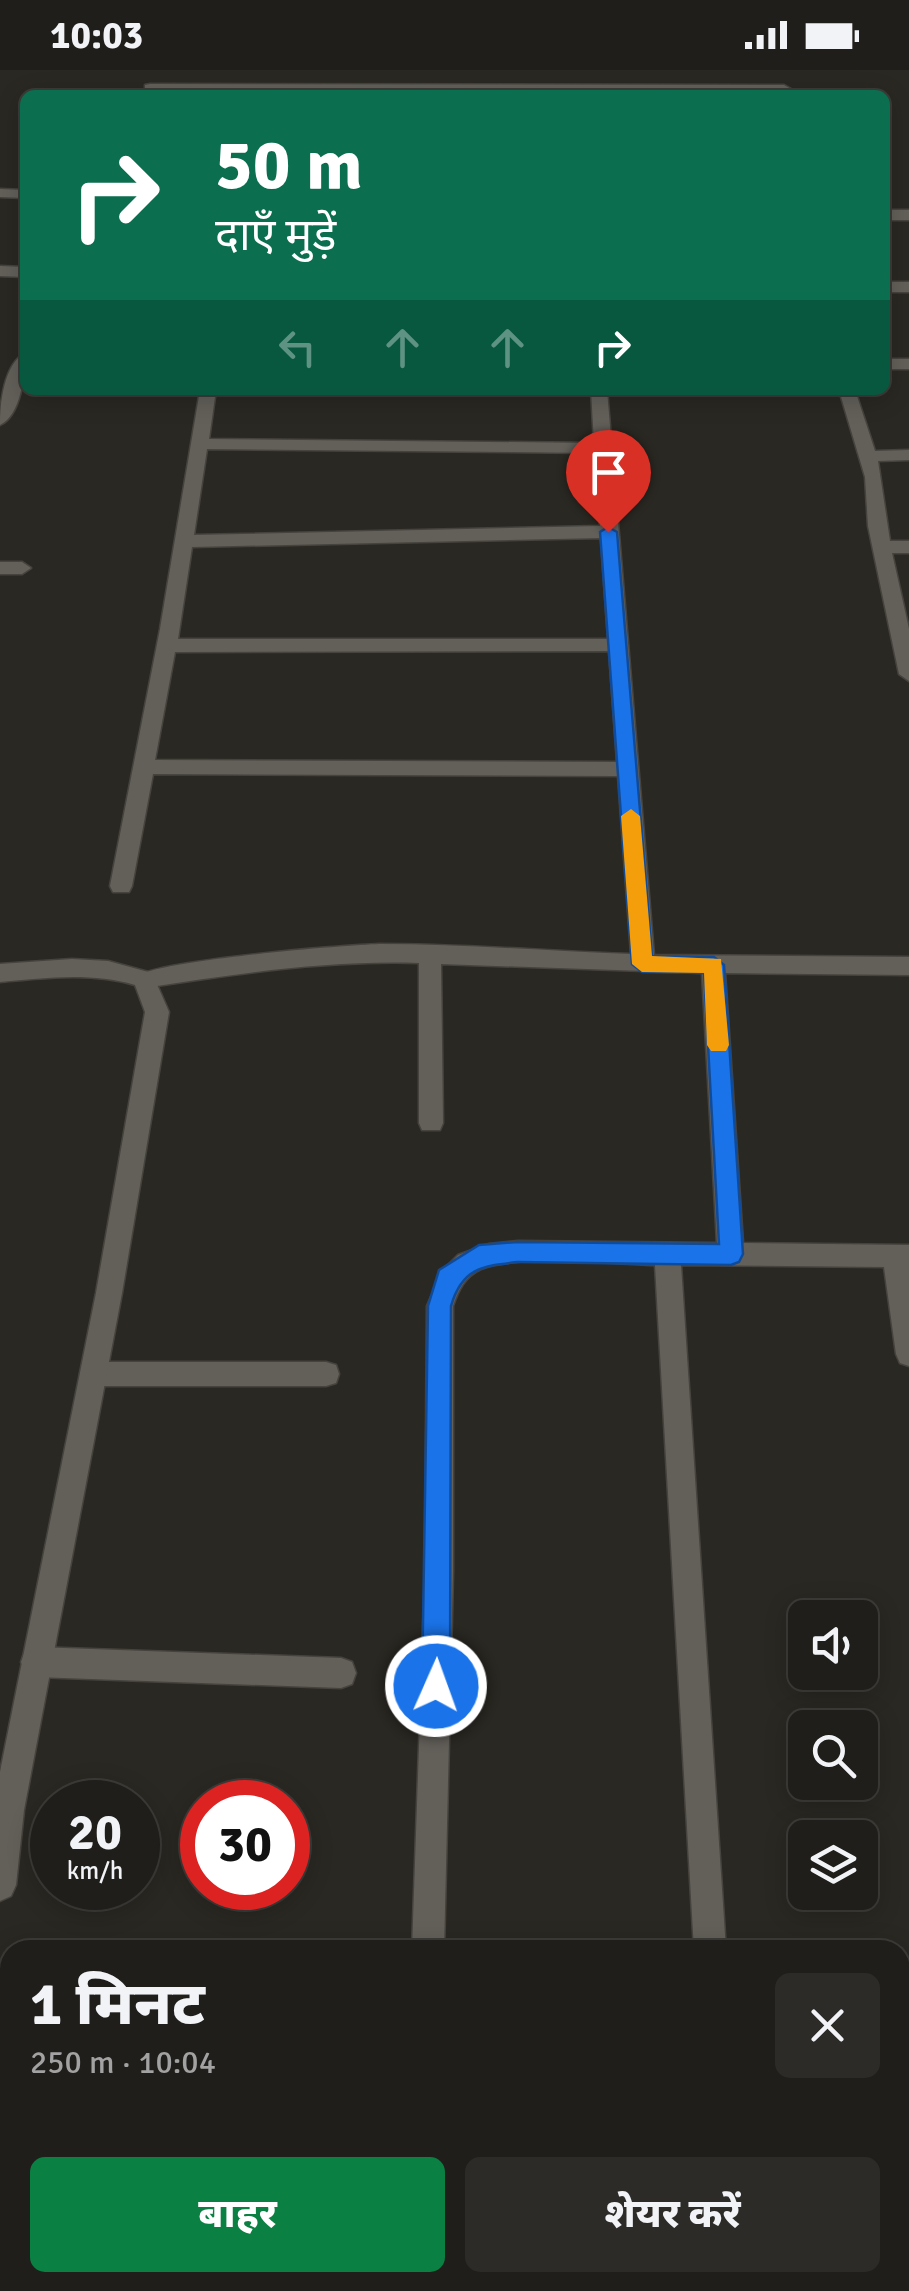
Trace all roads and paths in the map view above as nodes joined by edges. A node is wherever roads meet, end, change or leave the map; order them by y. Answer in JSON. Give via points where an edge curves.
{"nodes":[{"id":1,"x":660,"y":70,"type":"edge"},
{"id":2,"x":784,"y":86,"type":"edge"},
{"id":3,"x":663,"y":89,"type":"junction"},
{"id":4,"x":405,"y":90,"type":"edge"},
{"id":5,"x":20,"y":370,"type":"edge"},
{"id":6,"x":207,"y":395,"type":"edge"},
{"id":7,"x":599,"y":395,"type":"edge"},
{"id":8,"x":849,"y":395,"type":"edge"},
{"id":9,"x":0,"y":420,"type":"edge"},
{"id":10,"x":198,"y":444,"type":"junction"},
{"id":11,"x":603,"y":448,"type":"junction"},
{"id":12,"x":909,"y":455,"type":"edge"},
{"id":13,"x":867,"y":456,"type":"junction"},
{"id":14,"x":608,"y":532,"type":"junction"},
{"id":15,"x":183,"y":541,"type":"junction"},
{"id":16,"x":881,"y":547,"type":"junction"},
{"id":17,"x":909,"y":547,"type":"edge"},
{"id":18,"x":0,"y":568,"type":"edge"},
{"id":19,"x":22,"y":568,"type":"dead end"},
{"id":20,"x":617,"y":645,"type":"junction"},
{"id":21,"x":166,"y":646,"type":"junction"},
{"id":22,"x":908,"y":666,"type":"edge"},
{"id":23,"x":143,"y":767,"type":"junction"},
{"id":24,"x":627,"y":768,"type":"junction"},
{"id":25,"x":121,"y":886,"type":"dead end"},
{"id":26,"x":430,"y":955,"type":"junction"},
{"id":27,"x":642,"y":964,"type":"junction"},
{"id":28,"x":714,"y":965,"type":"junction"},
{"id":29,"x":909,"y":966,"type":"edge"},
{"id":30,"x":0,"y":973,"type":"edge"},
{"id":31,"x":144,"y":979,"type":"junction"},
{"id":32,"x":430,"y":1123,"type":"dead end"},
{"id":33,"x":667,"y":1254,"type":"junction"},
{"id":34,"x":731,"y":1254,"type":"junction"},
{"id":35,"x":902,"y":1256,"type":"edge"},
{"id":36,"x":909,"y":1354,"type":"edge"},
{"id":37,"x":93,"y":1374,"type":"junction"},
{"id":38,"x":326,"y":1374,"type":"dead end"},
{"id":39,"x":36,"y":1662,"type":"junction"},
{"id":40,"x":341,"y":1673,"type":"dead end"},
{"id":41,"x":0,"y":1885,"type":"edge"},
{"id":42,"x":428,"y":1940,"type":"edge"},
{"id":43,"x":709,"y":1940,"type":"edge"}],
"edges":[{"from":1,"to":3,"type":"street"},
{"from":2,"to":3,"type":"street"},
{"from":3,"to":4,"type":"street"},
{"from":5,"to":9,"type":"street"},
{"from":6,"to":10,"type":"street"},
{"from":7,"to":11,"type":"street"},
{"from":8,"to":13,"type":"street"},
{"from":10,"to":11,"type":"street"},
{"from":10,"to":15,"type":"street"},
{"from":11,"to":14,"type":"street"},
{"from":12,"to":13,"type":"street"},
{"from":13,"to":16,"type":"street"},
{"from":14,"to":15,"type":"street"},
{"from":14,"to":20,"type":"street"},
{"from":15,"to":21,"type":"street"},
{"from":16,"to":17,"type":"street"},
{"from":16,"to":22,"type":"street"},
{"from":18,"to":19,"type":"street"},
{"from":20,"to":21,"type":"street"},
{"from":20,"to":24,"type":"street"},
{"from":21,"to":23,"type":"street"},
{"from":23,"to":24,"type":"street"},
{"from":23,"to":25,"type":"street"},
{"from":24,"to":27,"type":"street"},
{"from":26,"to":27,"type":"street"},
{"from":26,"to":31,"type":"street","via":[[358,954]]},
{"from":26,"to":32,"type":"street"},
{"from":27,"to":28,"type":"street"},
{"from":28,"to":29,"type":"street"},
{"from":28,"to":34,"type":"street"},
{"from":30,"to":31,"type":"street","via":[[92,966]]},
{"from":31,"to":37,"type":"street","via":[[157,1012]]},
{"from":33,"to":34,"type":"street"},
{"from":33,"to":42,"type":"street","via":[[479,1256],[448,1278],[440,1306]]},
{"from":33,"to":43,"type":"street"},
{"from":34,"to":35,"type":"street"},
{"from":35,"to":36,"type":"street"},
{"from":37,"to":38,"type":"street"},
{"from":37,"to":39,"type":"street"},
{"from":39,"to":40,"type":"street"},
{"from":39,"to":41,"type":"street"}]}
